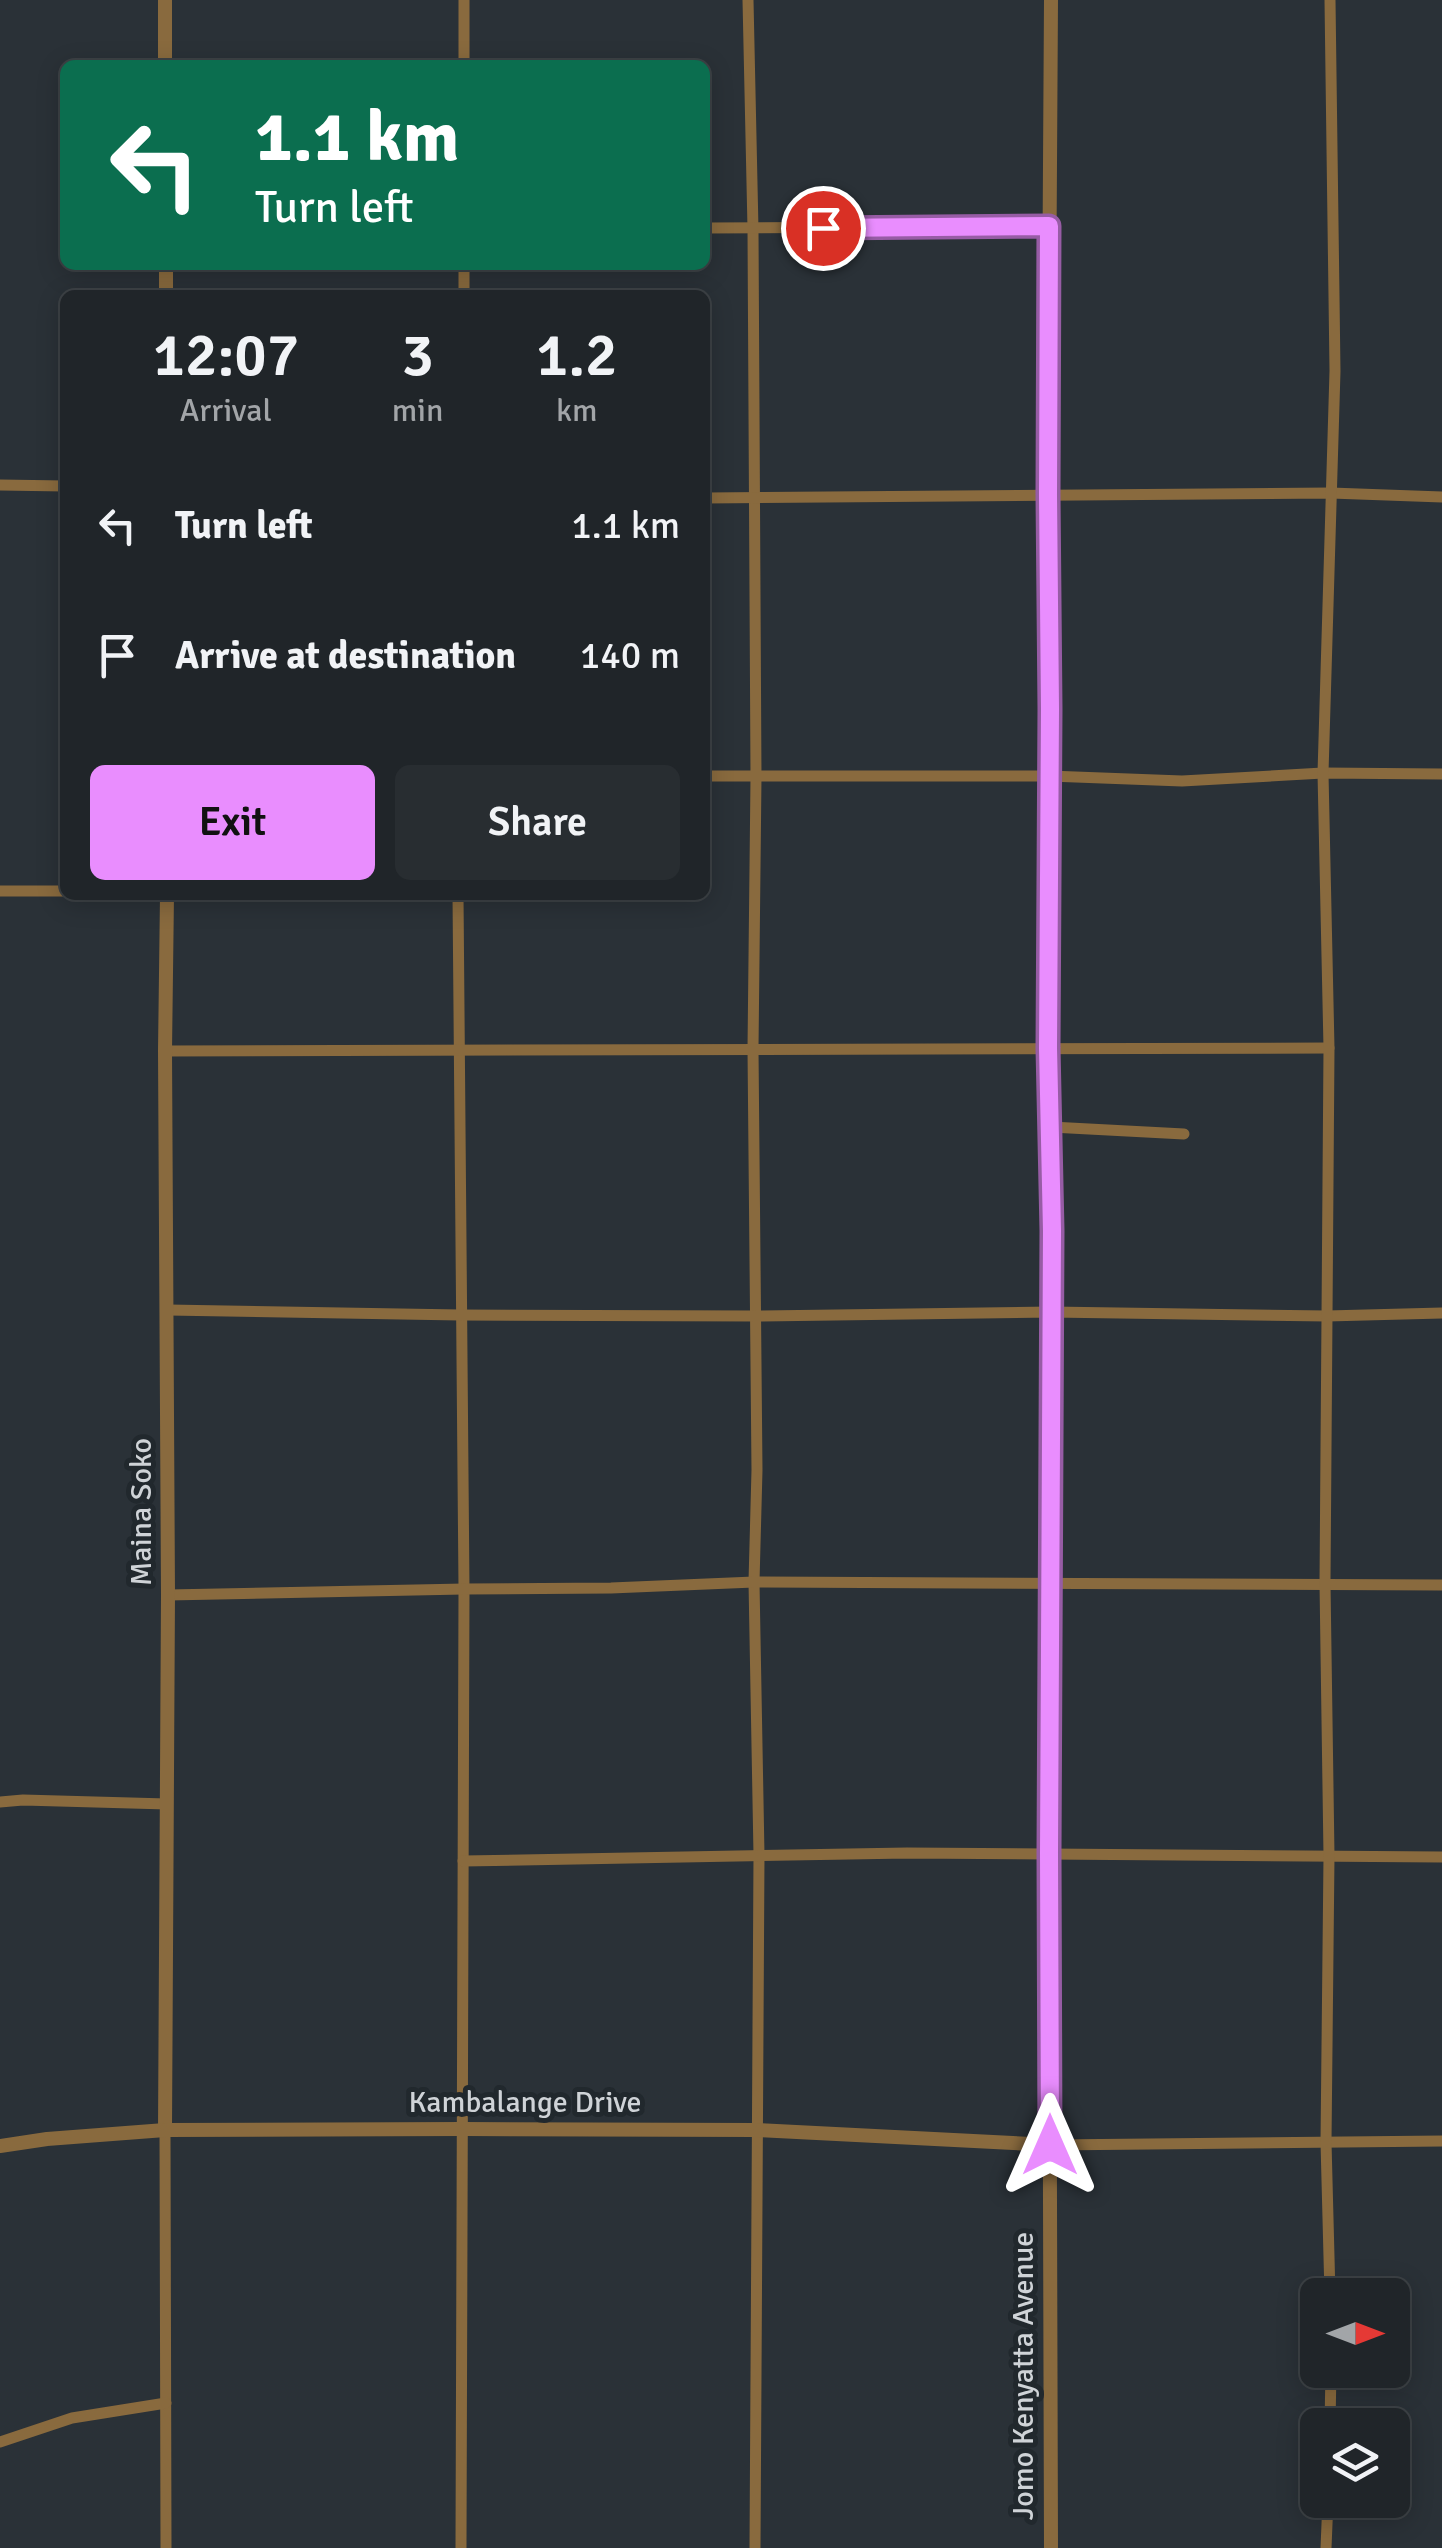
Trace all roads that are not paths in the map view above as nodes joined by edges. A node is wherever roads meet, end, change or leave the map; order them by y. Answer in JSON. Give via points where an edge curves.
{"nodes":[{"id":1,"x":166,"y":0,"type":"edge"},
{"id":2,"x":464,"y":0,"type":"edge"},
{"id":3,"x":748,"y":0,"type":"edge"},
{"id":4,"x":1051,"y":0,"type":"edge"},
{"id":5,"x":1330,"y":0,"type":"edge"},
{"id":6,"x":165,"y":60,"type":"edge"},
{"id":7,"x":464,"y":60,"type":"edge"},
{"id":8,"x":1049,"y":226,"type":"junction"},
{"id":9,"x":710,"y":228,"type":"edge"},
{"id":10,"x":752,"y":229,"type":"junction"},
{"id":11,"x":0,"y":485,"type":"edge"},
{"id":12,"x":60,"y":486,"type":"edge"},
{"id":13,"x":1331,"y":493,"type":"junction"},
{"id":14,"x":1048,"y":495,"type":"junction"},
{"id":15,"x":1442,"y":497,"type":"edge"},
{"id":16,"x":710,"y":498,"type":"edge"},
{"id":17,"x":754,"y":498,"type":"junction"},
{"id":18,"x":1323,"y":774,"type":"junction"},
{"id":19,"x":1442,"y":774,"type":"edge"},
{"id":20,"x":710,"y":776,"type":"edge"},
{"id":21,"x":1049,"y":776,"type":"junction"},
{"id":22,"x":756,"y":777,"type":"junction"},
{"id":23,"x":0,"y":891,"type":"edge"},
{"id":24,"x":60,"y":891,"type":"edge"},
{"id":25,"x":167,"y":900,"type":"edge"},
{"id":26,"x":458,"y":900,"type":"edge"},
{"id":27,"x":1048,"y":1048,"type":"junction"},
{"id":28,"x":1329,"y":1048,"type":"junction"},
{"id":29,"x":752,"y":1049,"type":"junction"},
{"id":30,"x":458,"y":1050,"type":"junction"},
{"id":31,"x":165,"y":1051,"type":"junction"},
{"id":32,"x":1051,"y":1127,"type":"junction"},
{"id":33,"x":1184,"y":1134,"type":"dead end"},
{"id":34,"x":168,"y":1310,"type":"junction"},
{"id":35,"x":1051,"y":1312,"type":"junction"},
{"id":36,"x":1442,"y":1313,"type":"edge"},
{"id":37,"x":460,"y":1315,"type":"junction"},
{"id":38,"x":756,"y":1316,"type":"junction"},
{"id":39,"x":1327,"y":1316,"type":"junction"},
{"id":40,"x":754,"y":1582,"type":"junction"},
{"id":41,"x":1326,"y":1583,"type":"junction"},
{"id":42,"x":1050,"y":1584,"type":"junction"},
{"id":43,"x":1442,"y":1585,"type":"edge"},
{"id":44,"x":464,"y":1588,"type":"junction"},
{"id":45,"x":168,"y":1594,"type":"junction"},
{"id":46,"x":0,"y":1802,"type":"edge"},
{"id":47,"x":168,"y":1804,"type":"junction"},
{"id":48,"x":1049,"y":1853,"type":"junction"},
{"id":49,"x":759,"y":1855,"type":"junction"},
{"id":50,"x":1329,"y":1856,"type":"junction"},
{"id":51,"x":1442,"y":1856,"type":"edge"},
{"id":52,"x":463,"y":1861,"type":"junction"},
{"id":53,"x":464,"y":2129,"type":"junction"},
{"id":54,"x":164,"y":2130,"type":"junction"},
{"id":55,"x":756,"y":2130,"type":"junction"},
{"id":56,"x":1442,"y":2141,"type":"edge"},
{"id":57,"x":1326,"y":2142,"type":"junction"},
{"id":58,"x":1050,"y":2145,"type":"junction"},
{"id":59,"x":0,"y":2146,"type":"edge"},
{"id":60,"x":1330,"y":2278,"type":"edge"},
{"id":61,"x":166,"y":2404,"type":"junction"},
{"id":62,"x":0,"y":2442,"type":"edge"},
{"id":63,"x":1327,"y":2518,"type":"edge"},
{"id":64,"x":166,"y":2548,"type":"edge"},
{"id":65,"x":461,"y":2548,"type":"edge"},
{"id":66,"x":755,"y":2548,"type":"edge"},
{"id":67,"x":1051,"y":2548,"type":"edge"},
{"id":68,"x":1326,"y":2548,"type":"edge"}],
"edges":[{"from":1,"to":6,"type":"street"},
{"from":2,"to":7,"type":"street"},
{"from":3,"to":10,"type":"street"},
{"from":4,"to":8,"type":"street","name":"Jomo Kenyatta Avenue"},
{"from":5,"to":13,"type":"street"},
{"from":8,"to":10,"type":"street"},
{"from":8,"to":14,"type":"street","name":"Jomo Kenyatta Avenue"},
{"from":9,"to":10,"type":"street"},
{"from":10,"to":17,"type":"street"},
{"from":11,"to":12,"type":"street"},
{"from":13,"to":14,"type":"street"},
{"from":13,"to":15,"type":"street"},
{"from":13,"to":18,"type":"street"},
{"from":14,"to":17,"type":"street"},
{"from":14,"to":21,"type":"street","name":"Jomo Kenyatta Avenue"},
{"from":16,"to":17,"type":"street"},
{"from":17,"to":22,"type":"street"},
{"from":18,"to":19,"type":"street"},
{"from":18,"to":21,"type":"street","via":[[1182,781]]},
{"from":18,"to":28,"type":"street"},
{"from":20,"to":22,"type":"street"},
{"from":21,"to":22,"type":"street"},
{"from":21,"to":27,"type":"street","name":"Jomo Kenyatta Avenue"},
{"from":22,"to":29,"type":"street"},
{"from":23,"to":24,"type":"street"},
{"from":25,"to":31,"type":"street","name":"Maina Soko"},
{"from":26,"to":30,"type":"street"},
{"from":27,"to":28,"type":"street"},
{"from":27,"to":29,"type":"street"},
{"from":27,"to":32,"type":"street","name":"Jomo Kenyatta Avenue"},
{"from":28,"to":39,"type":"street"},
{"from":29,"to":30,"type":"street"},
{"from":29,"to":38,"type":"street"},
{"from":30,"to":31,"type":"street"},
{"from":30,"to":37,"type":"street"},
{"from":31,"to":34,"type":"street","name":"Maina Soko"},
{"from":32,"to":33,"type":"street"},
{"from":32,"to":35,"type":"street","name":"Jomo Kenyatta Avenue"},
{"from":34,"to":37,"type":"street"},
{"from":34,"to":45,"type":"street","name":"Maina Soko"},
{"from":35,"to":38,"type":"street"},
{"from":35,"to":39,"type":"street"},
{"from":35,"to":42,"type":"street","name":"Jomo Kenyatta Avenue"},
{"from":36,"to":39,"type":"street"},
{"from":37,"to":38,"type":"street"},
{"from":37,"to":44,"type":"street"},
{"from":38,"to":40,"type":"street"},
{"from":39,"to":41,"type":"street"},
{"from":40,"to":42,"type":"street"},
{"from":40,"to":44,"type":"street"},
{"from":40,"to":49,"type":"street"},
{"from":41,"to":42,"type":"street"},
{"from":41,"to":43,"type":"street"},
{"from":41,"to":50,"type":"street"},
{"from":42,"to":48,"type":"street","name":"Jomo Kenyatta Avenue"},
{"from":44,"to":45,"type":"street"},
{"from":44,"to":52,"type":"street"},
{"from":45,"to":47,"type":"street","name":"Maina Soko"},
{"from":46,"to":47,"type":"street"},
{"from":47,"to":54,"type":"street","name":"Maina Soko"},
{"from":48,"to":49,"type":"street"},
{"from":48,"to":50,"type":"street"},
{"from":48,"to":58,"type":"street","name":"Jomo Kenyatta Avenue"},
{"from":49,"to":52,"type":"street"},
{"from":49,"to":55,"type":"street"},
{"from":50,"to":51,"type":"street"},
{"from":50,"to":57,"type":"street"},
{"from":52,"to":53,"type":"street"},
{"from":53,"to":54,"type":"street","name":"Kambalange Drive"},
{"from":53,"to":55,"type":"street","name":"Kambalange Drive"},
{"from":53,"to":65,"type":"street"},
{"from":54,"to":59,"type":"street","name":"Kambalange Drive"},
{"from":54,"to":61,"type":"street"},
{"from":55,"to":58,"type":"street","name":"Kambalange Drive"},
{"from":55,"to":66,"type":"street"},
{"from":56,"to":57,"type":"street"},
{"from":57,"to":58,"type":"street"},
{"from":57,"to":60,"type":"street"},
{"from":58,"to":67,"type":"street","name":"Jomo Kenyatta Avenue"},
{"from":61,"to":62,"type":"street","via":[[72,2418]]},
{"from":61,"to":64,"type":"street"},
{"from":63,"to":68,"type":"street"}]}
